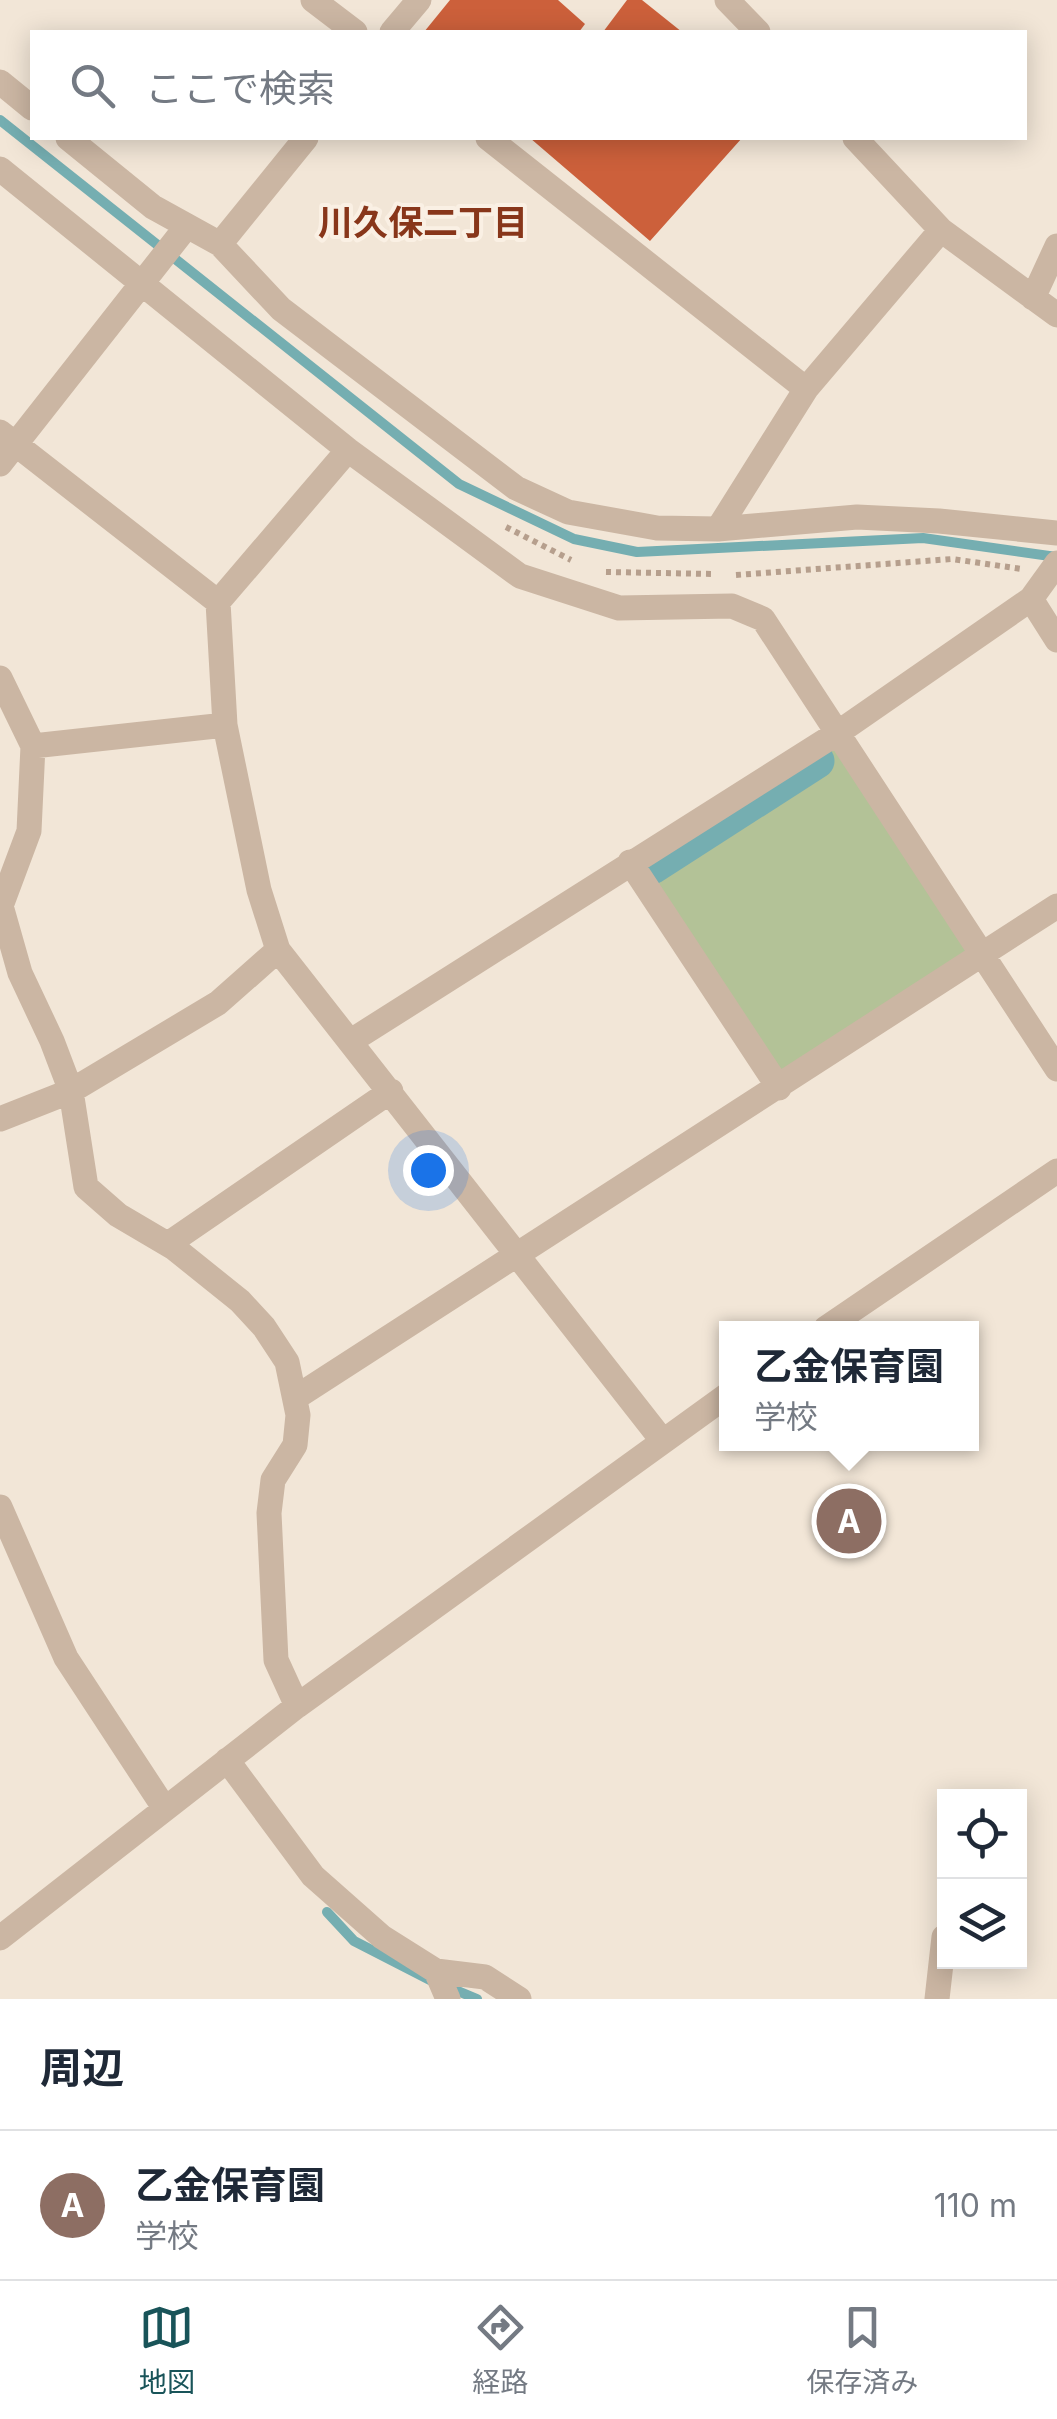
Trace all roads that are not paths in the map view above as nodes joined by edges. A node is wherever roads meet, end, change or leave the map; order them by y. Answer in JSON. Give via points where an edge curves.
{"nodes":[{"id":1,"x":313,"y":0,"type":"edge"},
{"id":2,"x":418,"y":0,"type":"edge"},
{"id":3,"x":728,"y":0,"type":"edge"},
{"id":4,"x":352,"y":30,"type":"edge"},
{"id":5,"x":394,"y":30,"type":"edge"},
{"id":6,"x":756,"y":30,"type":"edge"},
{"id":7,"x":0,"y":82,"type":"edge"},
{"id":8,"x":30,"y":106,"type":"edge"},
{"id":9,"x":70,"y":140,"type":"edge"},
{"id":10,"x":304,"y":140,"type":"edge"},
{"id":11,"x":491,"y":140,"type":"edge"},
{"id":12,"x":857,"y":140,"type":"edge"},
{"id":13,"x":0,"y":170,"type":"edge"},
{"id":14,"x":187,"y":226,"type":"junction"},
{"id":15,"x":941,"y":230,"type":"junction"},
{"id":16,"x":220,"y":244,"type":"junction"},
{"id":17,"x":1057,"y":246,"type":"edge"},
{"id":18,"x":142,"y":283,"type":"junction"},
{"id":19,"x":1033,"y":298,"type":"junction"},
{"id":20,"x":1057,"y":314,"type":"edge"},
{"id":21,"x":806,"y":389,"type":"junction"},
{"id":22,"x":5,"y":447,"type":"edge"},
{"id":23,"x":348,"y":450,"type":"junction"},
{"id":24,"x":718,"y":529,"type":"junction"},
{"id":25,"x":1057,"y":532,"type":"edge"},
{"id":26,"x":1055,"y":570,"type":"edge"},
{"id":27,"x":1031,"y":599,"type":"junction"},
{"id":28,"x":218,"y":602,"type":"junction"},
{"id":29,"x":1057,"y":640,"type":"edge"},
{"id":30,"x":0,"y":678,"type":"edge"},
{"id":31,"x":225,"y":726,"type":"junction"},
{"id":32,"x":839,"y":732,"type":"junction"},
{"id":33,"x":32,"y":746,"type":"junction"},
{"id":34,"x":630,"y":862,"type":"junction"},
{"id":35,"x":1057,"y":906,"type":"edge"},
{"id":36,"x":278,"y":950,"type":"junction"},
{"id":37,"x":983,"y":954,"type":"junction"},
{"id":38,"x":351,"y":1040,"type":"junction"},
{"id":39,"x":1057,"y":1069,"type":"edge"},
{"id":40,"x":779,"y":1088,"type":"junction"},
{"id":41,"x":71,"y":1091,"type":"junction"},
{"id":42,"x":391,"y":1091,"type":"junction"},
{"id":43,"x":0,"y":1119,"type":"edge"},
{"id":44,"x":1057,"y":1170,"type":"edge"},
{"id":45,"x":168,"y":1244,"type":"junction"},
{"id":46,"x":518,"y":1256,"type":"junction"},
{"id":47,"x":836,"y":1321,"type":"edge"},
{"id":48,"x":295,"y":1398,"type":"junction"},
{"id":49,"x":719,"y":1401,"type":"edge"},
{"id":50,"x":662,"y":1440,"type":"junction"},
{"id":51,"x":0,"y":1506,"type":"edge"},
{"id":52,"x":297,"y":1706,"type":"junction"},
{"id":53,"x":227,"y":1760,"type":"junction"},
{"id":54,"x":165,"y":1809,"type":"junction"},
{"id":55,"x":0,"y":1938,"type":"edge"},
{"id":56,"x":940,"y":1969,"type":"edge"},
{"id":57,"x":436,"y":1971,"type":"junction"},
{"id":58,"x":448,"y":1999,"type":"edge"},
{"id":59,"x":518,"y":1999,"type":"edge"},
{"id":60,"x":937,"y":1999,"type":"edge"}],
"edges":[{"from":1,"to":4,"type":"street"},
{"from":2,"to":5,"type":"street"},
{"from":3,"to":6,"type":"street"},
{"from":7,"to":8,"type":"street"},
{"from":9,"to":14,"type":"street","via":[[154,208]]},
{"from":10,"to":16,"type":"street"},
{"from":11,"to":21,"type":"street"},
{"from":12,"to":15,"type":"street"},
{"from":13,"to":18,"type":"street"},
{"from":14,"to":16,"type":"street"},
{"from":14,"to":18,"type":"street"},
{"from":15,"to":19,"type":"street"},
{"from":15,"to":21,"type":"street"},
{"from":16,"to":24,"type":"street","via":[[281,310],[516,488],[568,512],[657,528]]},
{"from":17,"to":19,"type":"street"},
{"from":18,"to":22,"type":"street"},
{"from":18,"to":23,"type":"street"},
{"from":19,"to":20,"type":"street"},
{"from":21,"to":24,"type":"street"},
{"from":22,"to":28,"type":"street"},
{"from":23,"to":28,"type":"street"},
{"from":23,"to":32,"type":"street","via":[[520,576],[619,608],[732,606],[763,619]]},
{"from":24,"to":25,"type":"street","via":[[857,518]]},
{"from":26,"to":27,"type":"street"},
{"from":27,"to":29,"type":"street"},
{"from":27,"to":32,"type":"street"},
{"from":28,"to":31,"type":"street"},
{"from":30,"to":33,"type":"street"},
{"from":31,"to":33,"type":"street"},
{"from":31,"to":36,"type":"street"},
{"from":32,"to":34,"type":"street"},
{"from":32,"to":37,"type":"street"},
{"from":33,"to":41,"type":"street","via":[[29,831],[1,906],[20,973]]},
{"from":34,"to":38,"type":"street"},
{"from":34,"to":40,"type":"street"},
{"from":35,"to":37,"type":"street"},
{"from":36,"to":38,"type":"street"},
{"from":36,"to":41,"type":"street","via":[[218,1003]]},
{"from":37,"to":39,"type":"street"},
{"from":37,"to":40,"type":"street"},
{"from":38,"to":42,"type":"street"},
{"from":40,"to":46,"type":"street"},
{"from":41,"to":43,"type":"street"},
{"from":41,"to":45,"type":"street","via":[[86,1187]]},
{"from":42,"to":45,"type":"street"},
{"from":42,"to":46,"type":"street"},
{"from":44,"to":47,"type":"street"},
{"from":45,"to":48,"type":"street","via":[[264,1327],[287,1362]]},
{"from":46,"to":48,"type":"street"},
{"from":46,"to":50,"type":"street"},
{"from":48,"to":52,"type":"street","via":[[295,1445],[272,1480],[269,1514],[276,1660]]},
{"from":49,"to":50,"type":"street"},
{"from":50,"to":52,"type":"street"},
{"from":51,"to":54,"type":"street","via":[[66,1658]]},
{"from":52,"to":53,"type":"street"},
{"from":53,"to":54,"type":"street"},
{"from":53,"to":57,"type":"street","via":[[313,1876],[382,1937]]},
{"from":54,"to":55,"type":"street"},
{"from":56,"to":60,"type":"street"},
{"from":57,"to":58,"type":"street"},
{"from":57,"to":59,"type":"street","via":[[485,1977]]}]}
